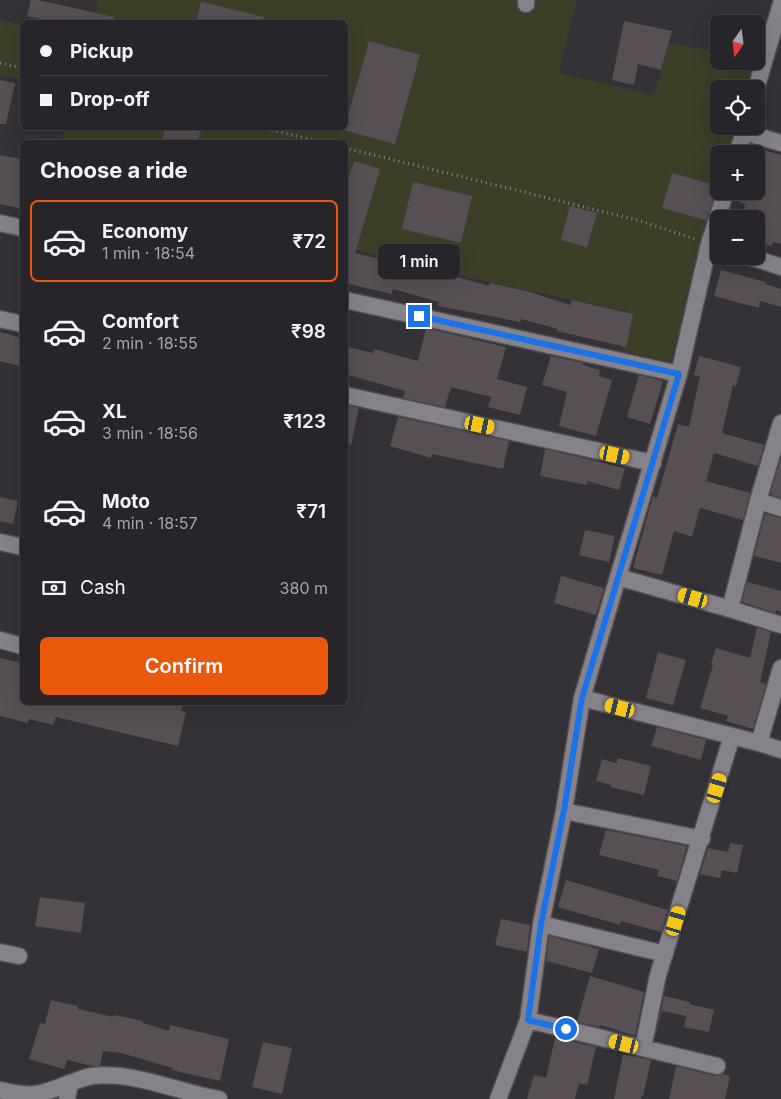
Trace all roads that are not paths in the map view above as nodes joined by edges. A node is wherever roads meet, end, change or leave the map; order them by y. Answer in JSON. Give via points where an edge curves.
{"nodes":[{"id":1,"x":781,"y":4,"type":"edge"},
{"id":2,"x":759,"y":80,"type":"edge"},
{"id":3,"x":760,"y":135,"type":"edge"},
{"id":4,"x":781,"y":143,"type":"edge"},
{"id":5,"x":0,"y":223,"type":"edge"},
{"id":6,"x":20,"y":228,"type":"edge"},
{"id":7,"x":710,"y":260,"type":"edge"},
{"id":8,"x":765,"y":262,"type":"edge"},
{"id":9,"x":781,"y":267,"type":"edge"},
{"id":10,"x":348,"y":301,"type":"edge"},
{"id":11,"x":0,"y":318,"type":"edge"},
{"id":12,"x":20,"y":323,"type":"edge"},
{"id":13,"x":679,"y":374,"type":"junction"},
{"id":14,"x":348,"y":396,"type":"edge"},
{"id":15,"x":781,"y":423,"type":"edge"},
{"id":16,"x":653,"y":463,"type":"junction"},
{"id":17,"x":758,"y":501,"type":"junction"},
{"id":18,"x":781,"y":508,"type":"edge"},
{"id":19,"x":0,"y":542,"type":"edge"},
{"id":20,"x":20,"y":546,"type":"edge"},
{"id":21,"x":618,"y":577,"type":"junction"},
{"id":22,"x":730,"y":609,"type":"junction"},
{"id":23,"x":781,"y":625,"type":"edge"},
{"id":24,"x":0,"y":640,"type":"edge"},
{"id":25,"x":20,"y":645,"type":"edge"},
{"id":26,"x":781,"y":668,"type":"edge"},
{"id":27,"x":582,"y":698,"type":"junction"},
{"id":28,"x":732,"y":736,"type":"junction"},
{"id":29,"x":759,"y":743,"type":"junction"},
{"id":30,"x":781,"y":750,"type":"edge"},
{"id":31,"x":564,"y":810,"type":"junction"},
{"id":32,"x":702,"y":839,"type":"junction"},
{"id":33,"x":541,"y":924,"type":"junction"},
{"id":34,"x":0,"y":952,"type":"edge"},
{"id":35,"x":665,"y":954,"type":"junction"},
{"id":36,"x":18,"y":956,"type":"dead end"},
{"id":37,"x":528,"y":1020,"type":"junction"},
{"id":38,"x":643,"y":1048,"type":"junction"},
{"id":39,"x":717,"y":1066,"type":"dead end"},
{"id":40,"x":0,"y":1090,"type":"edge"},
{"id":41,"x":68,"y":1091,"type":"edge"},
{"id":42,"x":199,"y":1097,"type":"edge"},
{"id":43,"x":219,"y":1099,"type":"edge"},
{"id":44,"x":498,"y":1099,"type":"edge"}],
"edges":[{"from":1,"to":2,"type":"street"},
{"from":3,"to":4,"type":"street"},
{"from":5,"to":6,"type":"street"},
{"from":7,"to":13,"type":"street"},
{"from":8,"to":9,"type":"street"},
{"from":10,"to":13,"type":"street"},
{"from":11,"to":12,"type":"street"},
{"from":13,"to":16,"type":"street"},
{"from":14,"to":16,"type":"street"},
{"from":15,"to":17,"type":"street"},
{"from":16,"to":21,"type":"street"},
{"from":17,"to":18,"type":"street"},
{"from":17,"to":22,"type":"street"},
{"from":19,"to":20,"type":"street"},
{"from":21,"to":22,"type":"street"},
{"from":21,"to":27,"type":"street"},
{"from":22,"to":23,"type":"street"},
{"from":24,"to":25,"type":"street"},
{"from":26,"to":29,"type":"street"},
{"from":27,"to":28,"type":"street"},
{"from":27,"to":31,"type":"street"},
{"from":28,"to":29,"type":"street"},
{"from":28,"to":32,"type":"street"},
{"from":29,"to":30,"type":"street"},
{"from":31,"to":32,"type":"street"},
{"from":31,"to":33,"type":"street"},
{"from":32,"to":35,"type":"street"},
{"from":33,"to":35,"type":"street"},
{"from":33,"to":37,"type":"street"},
{"from":34,"to":36,"type":"street"},
{"from":35,"to":38,"type":"street"},
{"from":37,"to":38,"type":"street"},
{"from":37,"to":44,"type":"street"},
{"from":38,"to":39,"type":"street"},
{"from":40,"to":41,"type":"street","via":[[20,1095]]},
{"from":41,"to":42,"type":"street","via":[[91,1076],[112,1076],[140,1080]]},
{"from":42,"to":43,"type":"street"}]}
